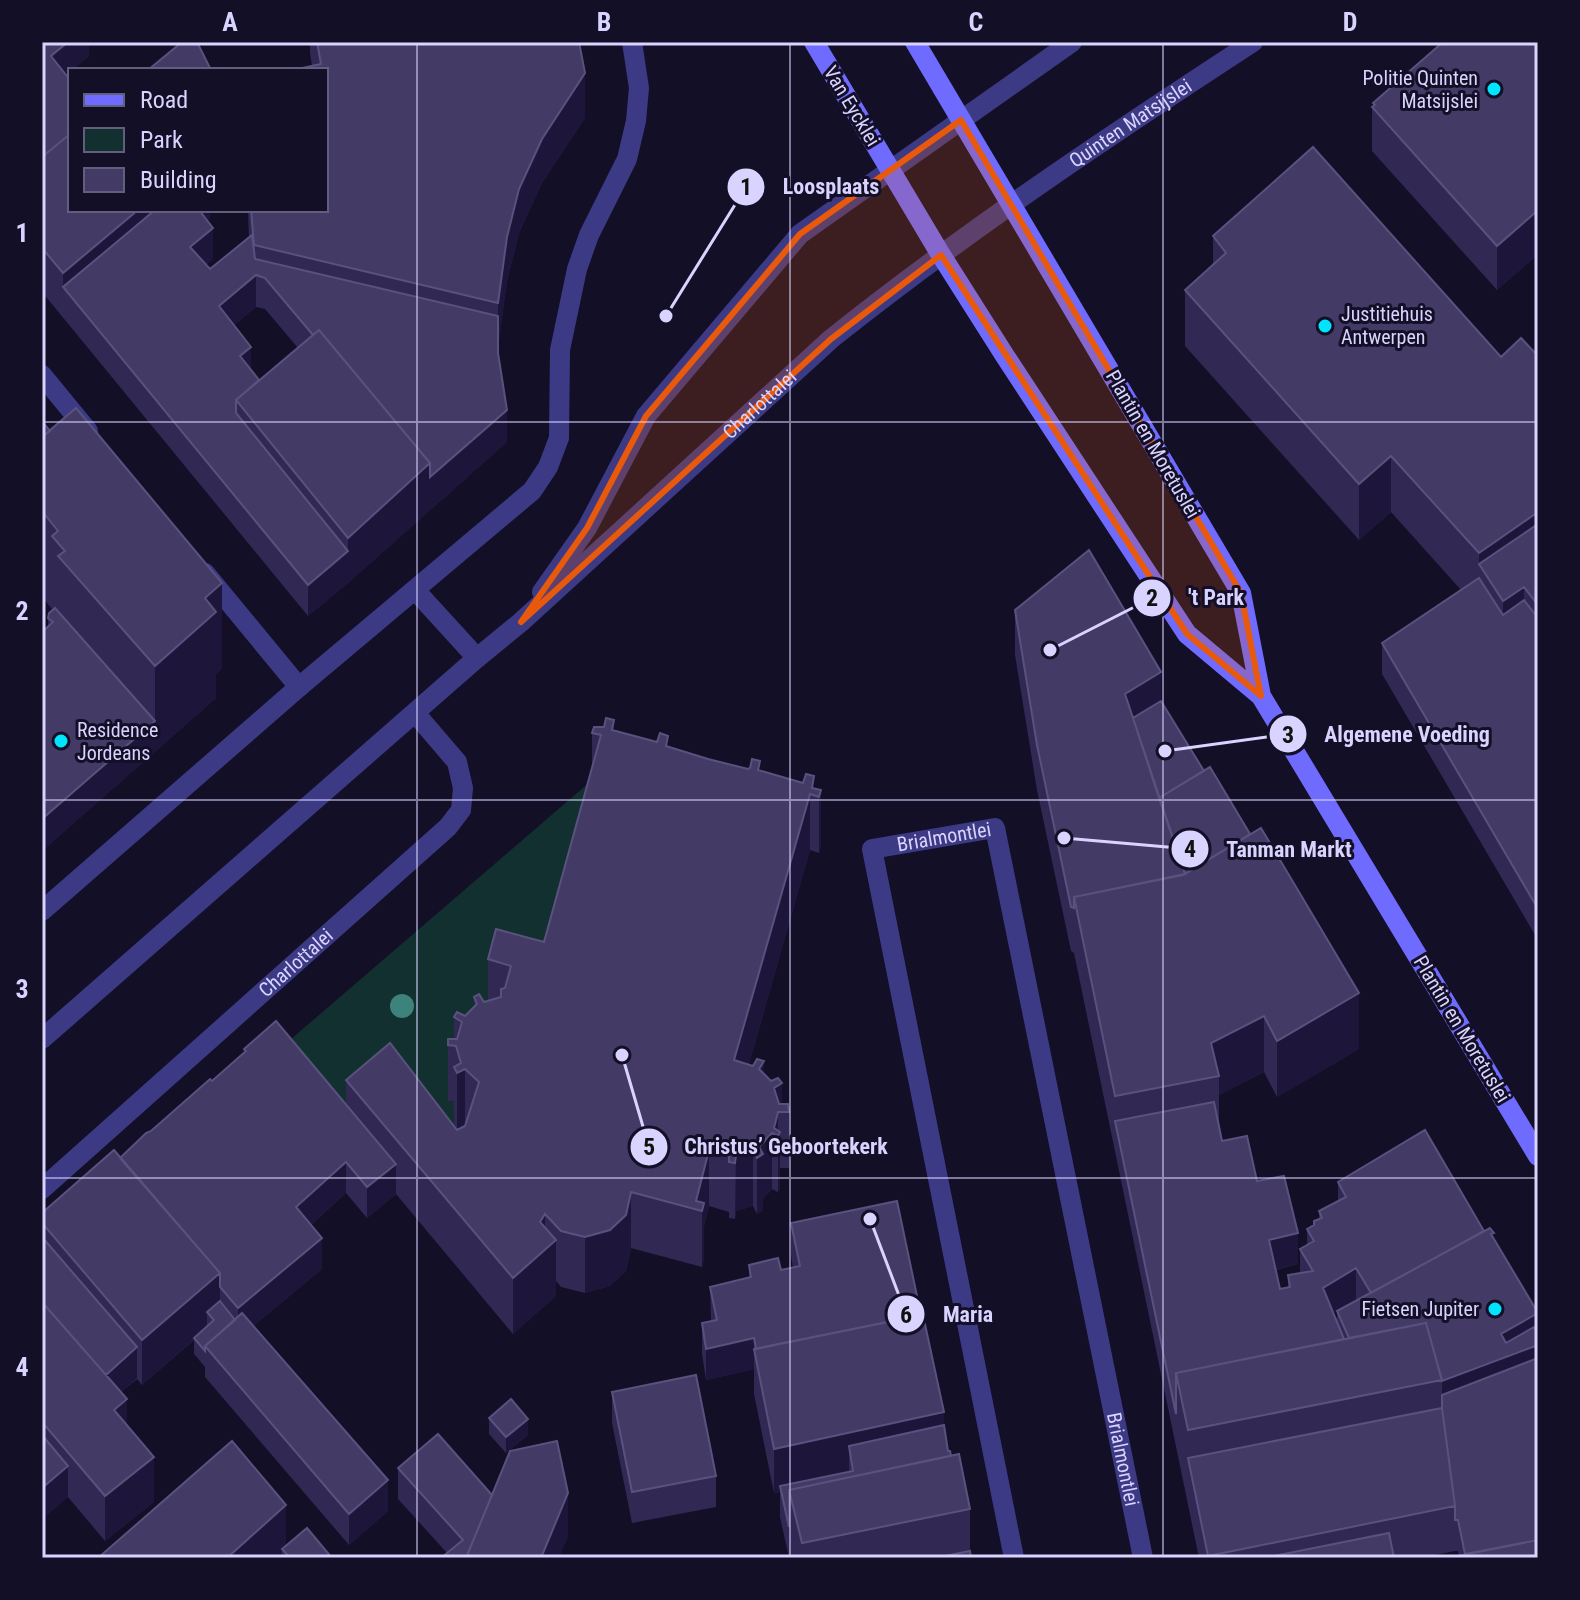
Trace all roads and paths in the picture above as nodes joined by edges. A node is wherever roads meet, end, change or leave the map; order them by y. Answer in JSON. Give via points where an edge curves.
{"nodes":[{"id":1,"x":632,"y":42,"type":"edge"},
{"id":2,"x":814,"y":42,"type":"edge"},
{"id":3,"x":915,"y":42,"type":"edge"},
{"id":4,"x":1072,"y":42,"type":"edge"},
{"id":5,"x":1253,"y":42,"type":"edge"},
{"id":6,"x":961,"y":120,"type":"junction"},
{"id":7,"x":890,"y":170,"type":"junction"},
{"id":8,"x":1010,"y":205,"type":"junction"},
{"id":9,"x":941,"y":255,"type":"junction"},
{"id":10,"x":42,"y":375,"type":"edge"},
{"id":11,"x":101,"y":447,"type":"edge"},
{"id":12,"x":190,"y":555,"type":"edge"},
{"id":13,"x":415,"y":590,"type":"junction"},
{"id":14,"x":521,"y":622,"type":"junction"},
{"id":15,"x":477,"y":658,"type":"junction"},
{"id":16,"x":299,"y":687,"type":"junction"},
{"id":17,"x":1261,"y":696,"type":"junction"},
{"id":18,"x":415,"y":713,"type":"junction"},
{"id":19,"x":42,"y":911,"type":"edge"},
{"id":20,"x":42,"y":1039,"type":"edge"},
{"id":21,"x":1538,"y":1156,"type":"edge"},
{"id":22,"x":42,"y":1189,"type":"edge"},
{"id":23,"x":1014,"y":1558,"type":"edge"},
{"id":24,"x":1143,"y":1558,"type":"edge"}],
"edges":[{"from":1,"to":13,"type":"street","via":[[639,88],[636,121],[627,159],[577,269],[560,350],[559,438],[548,467],[532,491]]},
{"from":2,"to":7,"type":"main road","name":"Van Eycklei"},
{"from":3,"to":6,"type":"main road"},
{"from":4,"to":6,"type":"street"},
{"from":5,"to":8,"type":"street","name":"Quinten Matsijslei"},
{"from":6,"to":7,"type":"street"},
{"from":6,"to":8,"type":"main road","name":"Plantin en Moretuslei"},
{"from":7,"to":9,"type":"main road","name":"Van Eycklei"},
{"from":7,"to":14,"type":"street","name":"Charlottalei","via":[[800,234],[646,416],[587,528]]},
{"from":8,"to":9,"type":"street","name":"Charlottalei"},
{"from":8,"to":17,"type":"main road","name":"Plantin en Moretuslei","via":[[1241,593]]},
{"from":9,"to":14,"type":"street","name":"Charlottalei","via":[[831,339]]},
{"from":9,"to":17,"type":"main road","name":"Plantin en Moretuslei","via":[[1187,634]]},
{"from":10,"to":11,"type":"street"},
{"from":12,"to":16,"type":"street"},
{"from":13,"to":15,"type":"street"},
{"from":13,"to":16,"type":"street"},
{"from":14,"to":15,"type":"street","name":"Charlottalei"},
{"from":15,"to":18,"type":"street","name":"Charlottalei"},
{"from":16,"to":19,"type":"street"},
{"from":17,"to":21,"type":"main road","name":"Plantin en Moretuslei"},
{"from":18,"to":20,"type":"street","name":"Charlottalei"},
{"from":18,"to":22,"type":"street","name":"Charlottalei","via":[[457,762],[461,810],[448,827]]},
{"from":23,"to":24,"type":"street","name":"Brialmontlei","via":[[872,849],[995,828]]}]}
